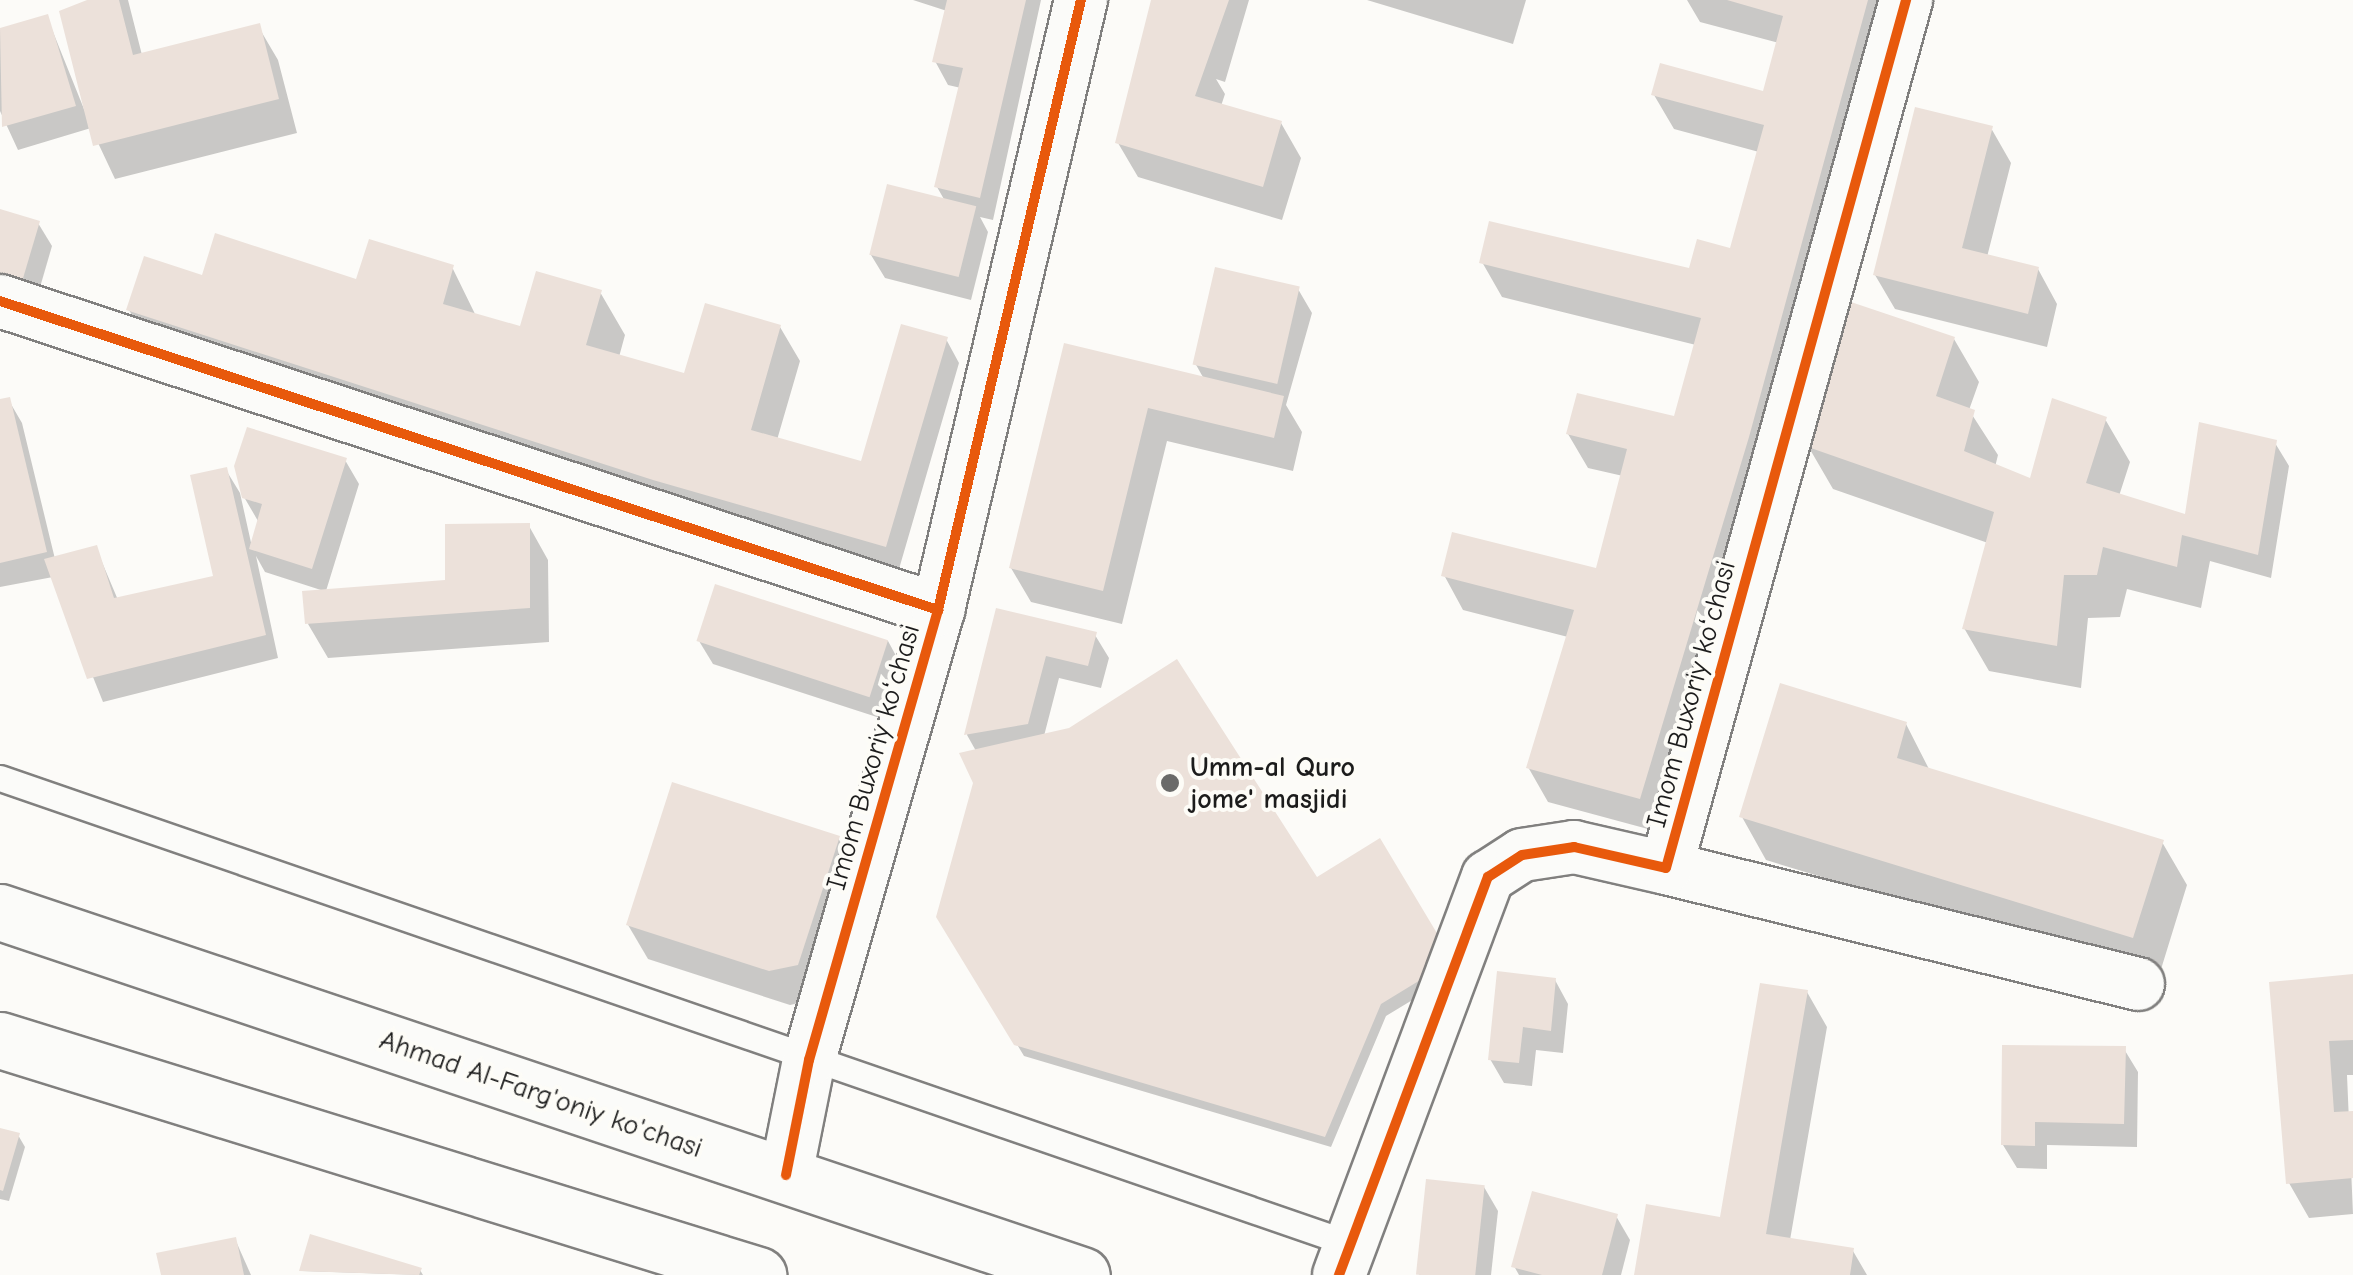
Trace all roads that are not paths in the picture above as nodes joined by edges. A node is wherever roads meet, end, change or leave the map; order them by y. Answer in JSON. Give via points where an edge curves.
{"nodes":[{"id":1,"x":1081,"y":0,"type":"edge"},
{"id":2,"x":1906,"y":0,"type":"edge"},
{"id":3,"x":0,"y":301,"type":"edge"},
{"id":4,"x":938,"y":610,"type":"junction"},
{"id":5,"x":0,"y":778,"type":"edge"},
{"id":6,"x":1666,"y":868,"type":"junction"},
{"id":7,"x":0,"y":912,"type":"edge"},
{"id":8,"x":2138,"y":984,"type":"dead end"},
{"id":9,"x":0,"y":1040,"type":"edge"},
{"id":10,"x":810,"y":1060,"type":"junction"},
{"id":11,"x":786,"y":1176,"type":"junction"},
{"id":12,"x":1344,"y":1259,"type":"edge"},
{"id":13,"x":758,"y":1275,"type":"edge"},
{"id":14,"x":1082,"y":1275,"type":"edge"}],
"edges":[{"from":1,"to":4,"type":"street","name":"Imom Buxoriy koʻchasi"},
{"from":2,"to":6,"type":"street","name":"Imom Buxoriy koʻchasi"},
{"from":3,"to":4,"type":"street"},
{"from":4,"to":10,"type":"street","name":"Imom Buxoriy koʻchasi"},
{"from":5,"to":10,"type":"lane"},
{"from":6,"to":8,"type":"street"},
{"from":6,"to":12,"type":"street","name":"Imom Buxoriy koʻchasi","via":[[1574,847],[1522,855],[1488,877]]},
{"from":7,"to":11,"type":"highway","name":"Ahmad Al-Farg'oniy ko'chasi"},
{"from":9,"to":13,"type":"highway"},
{"from":10,"to":11,"type":"street","name":"Imom Buxoriy koʻchasi"},
{"from":10,"to":12,"type":"lane"},
{"from":11,"to":14,"type":"highway","name":"Ahmad Al-Farg'oniy ko'chasi"}]}
